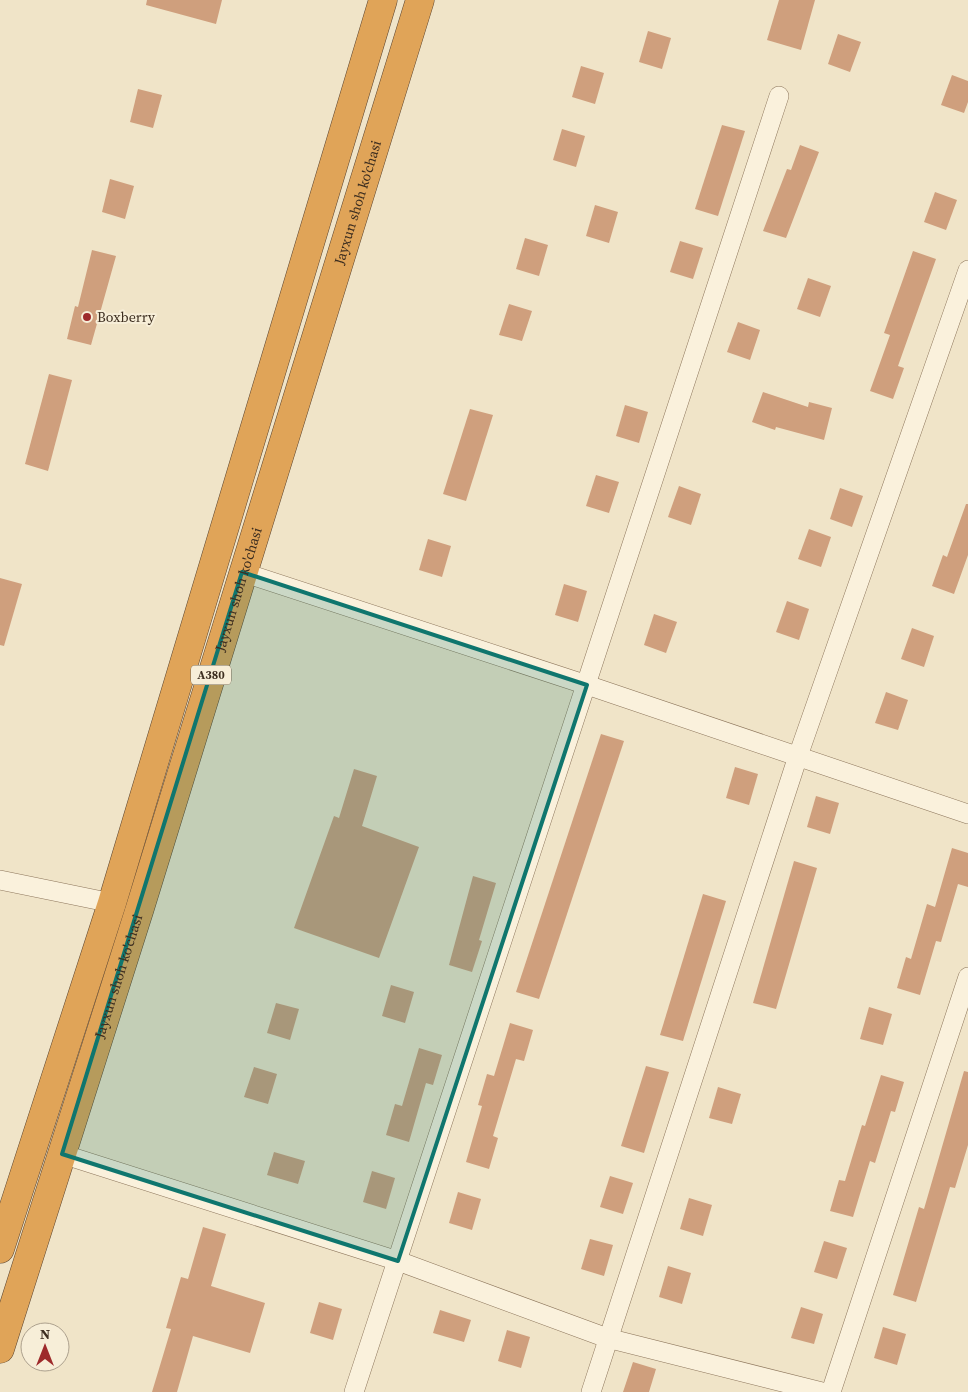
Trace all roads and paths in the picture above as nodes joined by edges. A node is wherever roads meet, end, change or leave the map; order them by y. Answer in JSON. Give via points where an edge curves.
{"nodes":[{"id":1,"x":383,"y":0,"type":"edge"},
{"id":2,"x":420,"y":0,"type":"edge"},
{"id":3,"x":779,"y":96,"type":"dead end"},
{"id":4,"x":968,"y":270,"type":"edge"},
{"id":5,"x":242,"y":572,"type":"junction"},
{"id":6,"x":587,"y":685,"type":"junction"},
{"id":7,"x":798,"y":756,"type":"junction"},
{"id":8,"x":968,"y":814,"type":"edge"},
{"id":9,"x":0,"y":880,"type":"edge"},
{"id":10,"x":112,"y":903,"type":"junction"},
{"id":11,"x":968,"y":976,"type":"edge"},
{"id":12,"x":62,"y":1154,"type":"junction"},
{"id":13,"x":0,"y":1249,"type":"edge"},
{"id":14,"x":398,"y":1261,"type":"junction"},
{"id":15,"x":607,"y":1338,"type":"junction"},
{"id":16,"x":0,"y":1349,"type":"edge"},
{"id":17,"x":354,"y":1392,"type":"edge"},
{"id":18,"x":590,"y":1392,"type":"edge"},
{"id":19,"x":822,"y":1392,"type":"edge"},
{"id":20,"x":831,"y":1392,"type":"edge"}],
"edges":[{"from":1,"to":10,"type":"highway","number":"A380"},
{"from":2,"to":5,"type":"highway","name":"Jayxun shoh ko'chasi","number":"A380"},
{"from":3,"to":6,"type":"street"},
{"from":4,"to":7,"type":"street"},
{"from":5,"to":6,"type":"street"},
{"from":5,"to":12,"type":"highway","name":"Jayxun shoh ko'chasi","number":"A380"},
{"from":6,"to":7,"type":"street"},
{"from":6,"to":14,"type":"street"},
{"from":7,"to":8,"type":"street"},
{"from":7,"to":15,"type":"street"},
{"from":9,"to":10,"type":"street"},
{"from":10,"to":13,"type":"highway","number":"A380"},
{"from":11,"to":20,"type":"street"},
{"from":12,"to":14,"type":"street"},
{"from":12,"to":16,"type":"highway","name":"Jayxun shoh ko'chasi","number":"A380"},
{"from":14,"to":15,"type":"street"},
{"from":14,"to":17,"type":"street"},
{"from":15,"to":18,"type":"street"},
{"from":15,"to":19,"type":"street"}]}
